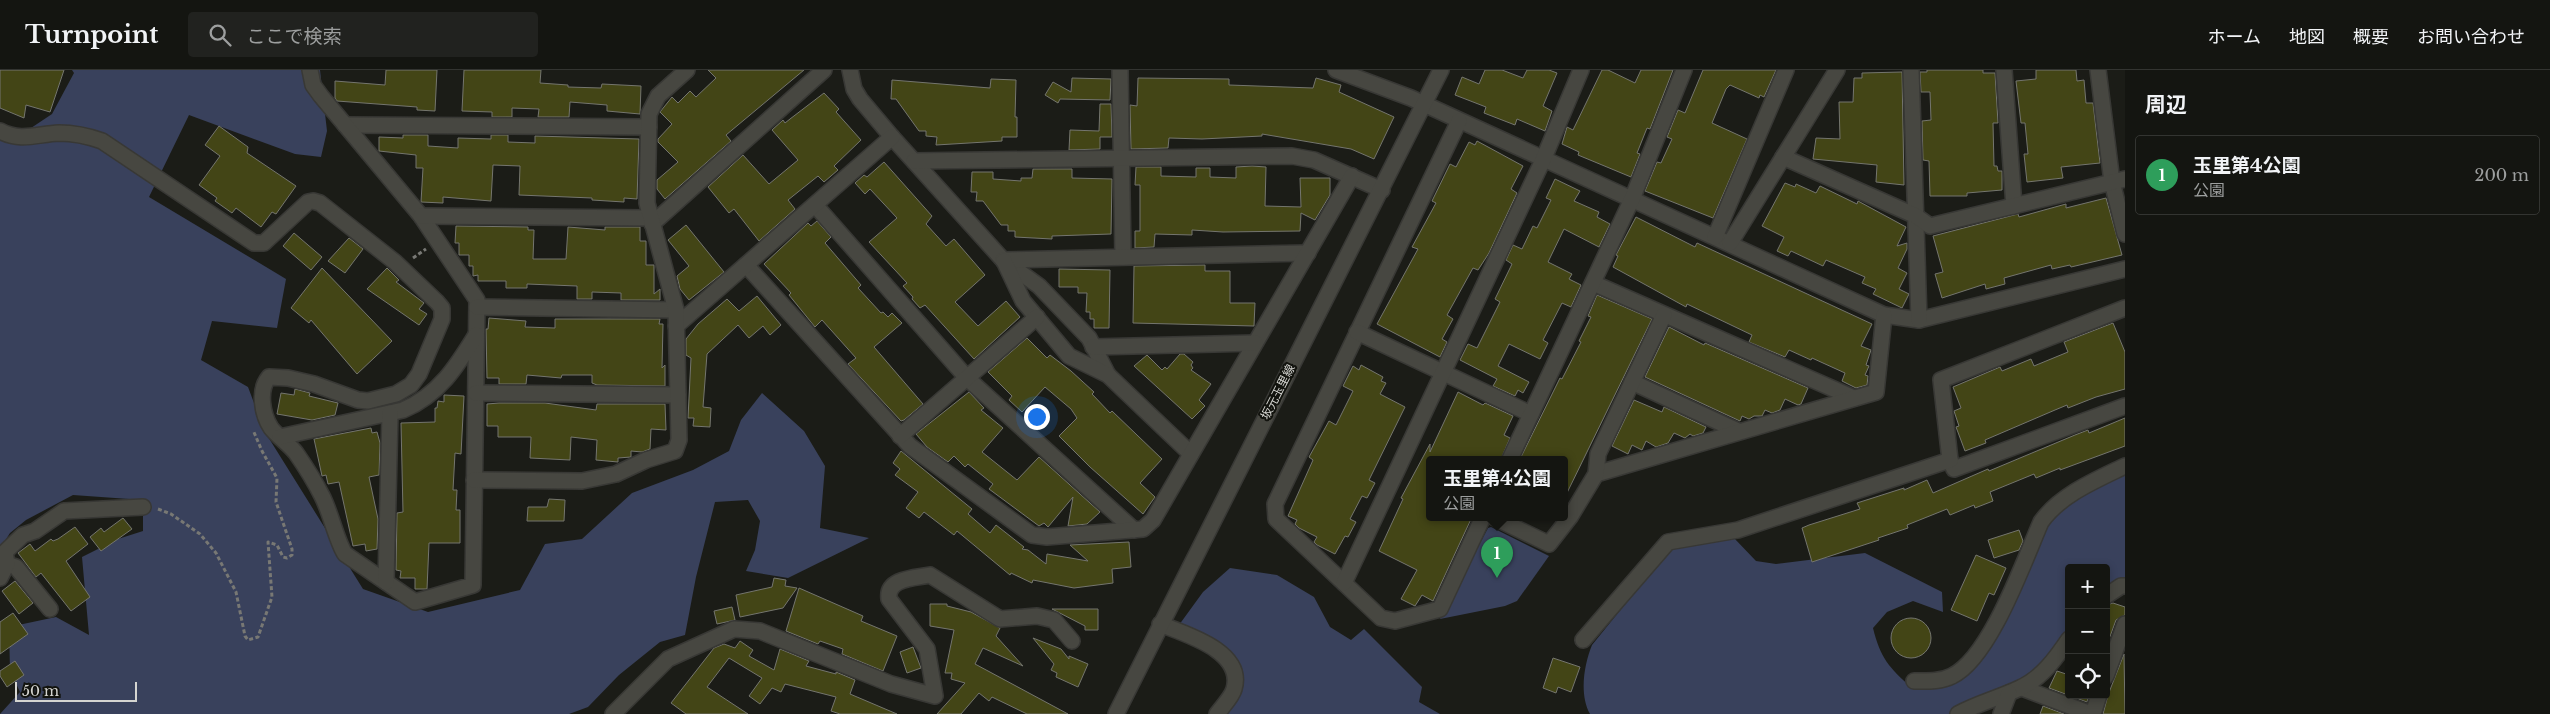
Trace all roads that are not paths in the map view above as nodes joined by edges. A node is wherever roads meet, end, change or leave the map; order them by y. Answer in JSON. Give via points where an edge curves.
{"nodes":[{"id":1,"x":310,"y":70,"type":"edge"},
{"id":2,"x":687,"y":70,"type":"edge"},
{"id":3,"x":824,"y":70,"type":"edge"},
{"id":4,"x":850,"y":70,"type":"edge"},
{"id":5,"x":1120,"y":70,"type":"edge"},
{"id":6,"x":1336,"y":70,"type":"edge"},
{"id":7,"x":1441,"y":70,"type":"edge"},
{"id":8,"x":1580,"y":70,"type":"edge"},
{"id":9,"x":1684,"y":70,"type":"edge"},
{"id":10,"x":1786,"y":70,"type":"edge"},
{"id":11,"x":1837,"y":70,"type":"edge"},
{"id":12,"x":1911,"y":70,"type":"edge"},
{"id":13,"x":2004,"y":70,"type":"edge"},
{"id":14,"x":2098,"y":70,"type":"edge"},
{"id":15,"x":1423,"y":104,"type":"junction"},
{"id":16,"x":1459,"y":121,"type":"junction"},
{"id":17,"x":345,"y":125,"type":"junction"},
{"id":18,"x":649,"y":127,"type":"junction"},
{"id":19,"x":0,"y":131,"type":"edge"},
{"id":20,"x":892,"y":137,"type":"junction"},
{"id":21,"x":1783,"y":157,"type":"junction"},
{"id":22,"x":1121,"y":159,"type":"junction"},
{"id":23,"x":1543,"y":160,"type":"junction"},
{"id":24,"x":914,"y":161,"type":"junction"},
{"id":25,"x":1352,"y":176,"type":"junction"},
{"id":26,"x":2119,"y":180,"type":"edge"},
{"id":27,"x":1382,"y":190,"type":"junction"},
{"id":28,"x":1632,"y":199,"type":"junction"},
{"id":29,"x":815,"y":204,"type":"junction"},
{"id":30,"x":2014,"y":206,"type":"junction"},
{"id":31,"x":421,"y":216,"type":"junction"},
{"id":32,"x":1916,"y":216,"type":"junction"},
{"id":33,"x":651,"y":220,"type":"junction"},
{"id":34,"x":2125,"y":234,"type":"edge"},
{"id":35,"x":1715,"y":237,"type":"junction"},
{"id":36,"x":1730,"y":243,"type":"junction"},
{"id":37,"x":1308,"y":253,"type":"junction"},
{"id":38,"x":1123,"y":257,"type":"junction"},
{"id":39,"x":1003,"y":260,"type":"junction"},
{"id":40,"x":746,"y":265,"type":"junction"},
{"id":41,"x":2125,"y":269,"type":"edge"},
{"id":42,"x":1593,"y":283,"type":"junction"},
{"id":43,"x":477,"y":307,"type":"junction"},
{"id":44,"x":676,"y":310,"type":"junction"},
{"id":45,"x":2124,"y":311,"type":"edge"},
{"id":46,"x":1664,"y":315,"type":"junction"},
{"id":47,"x":1884,"y":315,"type":"junction"},
{"id":48,"x":1037,"y":317,"type":"junction"},
{"id":49,"x":1919,"y":320,"type":"junction"},
{"id":50,"x":676,"y":326,"type":"junction"},
{"id":51,"x":1357,"y":332,"type":"junction"},
{"id":52,"x":476,"y":335,"type":"junction"},
{"id":53,"x":1255,"y":343,"type":"junction"},
{"id":54,"x":1093,"y":347,"type":"junction"},
{"id":55,"x":1444,"y":373,"type":"junction"},
{"id":56,"x":1108,"y":375,"type":"junction"},
{"id":57,"x":967,"y":378,"type":"junction"},
{"id":58,"x":1632,"y":382,"type":"junction"},
{"id":59,"x":476,"y":393,"type":"junction"},
{"id":60,"x":678,"y":395,"type":"junction"},
{"id":61,"x":1854,"y":398,"type":"junction"},
{"id":62,"x":2125,"y":406,"type":"edge"},
{"id":63,"x":390,"y":413,"type":"junction"},
{"id":64,"x":1531,"y":414,"type":"junction"},
{"id":65,"x":1738,"y":431,"type":"junction"},
{"id":66,"x":900,"y":436,"type":"junction"},
{"id":67,"x":280,"y":437,"type":"junction"},
{"id":68,"x":1191,"y":454,"type":"junction"},
{"id":69,"x":1511,"y":456,"type":"edge"},
{"id":70,"x":1950,"y":460,"type":"junction"},
{"id":71,"x":2125,"y":466,"type":"edge"},
{"id":72,"x":1596,"y":474,"type":"junction"},
{"id":73,"x":474,"y":480,"type":"junction"},
{"id":74,"x":143,"y":507,"type":"road end"},
{"id":75,"x":1568,"y":520,"type":"edge"},
{"id":76,"x":1481,"y":521,"type":"edge"},
{"id":77,"x":1501,"y":521,"type":"edge"},
{"id":78,"x":1567,"y":521,"type":"edge"},
{"id":79,"x":1134,"y":530,"type":"junction"},
{"id":80,"x":4,"y":571,"type":"edge"},
{"id":81,"x":386,"y":582,"type":"junction"},
{"id":82,"x":1344,"y":583,"type":"junction"},
{"id":83,"x":2125,"y":586,"type":"edge"},
{"id":84,"x":2110,"y":593,"type":"edge"},
{"id":85,"x":50,"y":609,"type":"dead end"},
{"id":86,"x":1160,"y":624,"type":"junction"},
{"id":87,"x":2125,"y":624,"type":"edge"},
{"id":88,"x":1583,"y":640,"type":"dead end"},
{"id":89,"x":1072,"y":641,"type":"dead end"},
{"id":90,"x":2065,"y":645,"type":"edge"},
{"id":91,"x":2110,"y":665,"type":"edge"},
{"id":92,"x":1914,"y":680,"type":"dead end"},
{"id":93,"x":2015,"y":690,"type":"junction"},
{"id":94,"x":2098,"y":699,"type":"edge"},
{"id":95,"x":613,"y":714,"type":"edge"},
{"id":96,"x":1116,"y":714,"type":"edge"},
{"id":97,"x":1217,"y":714,"type":"edge"},
{"id":98,"x":1958,"y":714,"type":"edge"},
{"id":99,"x":2001,"y":714,"type":"edge"},
{"id":100,"x":2092,"y":714,"type":"edge"}],
"edges":[{"from":1,"to":17,"type":"street","via":[[313,84]]},
{"from":2,"to":18,"type":"street","via":[[656,100],[649,114]]},
{"from":3,"to":33,"type":"street"},
{"from":4,"to":20,"type":"street","via":[[860,99]]},
{"from":5,"to":22,"type":"street"},
{"from":6,"to":15,"type":"street"},
{"from":7,"to":15,"type":"street","name":"坂元玉里線"},
{"from":8,"to":23,"type":"street"},
{"from":9,"to":28,"type":"street"},
{"from":10,"to":35,"type":"street"},
{"from":11,"to":21,"type":"street"},
{"from":12,"to":32,"type":"street"},
{"from":13,"to":30,"type":"street"},
{"from":14,"to":26,"type":"street"},
{"from":15,"to":16,"type":"street"},
{"from":15,"to":27,"type":"street","name":"坂元玉里線"},
{"from":16,"to":23,"type":"street"},
{"from":16,"to":51,"type":"street"},
{"from":17,"to":18,"type":"street"},
{"from":17,"to":31,"type":"street"},
{"from":18,"to":33,"type":"street","via":[[647,203]]},
{"from":19,"to":67,"type":"street","via":[[16,138],[59,133],[102,141],[254,244],[268,240],[301,206],[313,200],[401,268],[442,308],[442,319],[420,374],[405,390],[368,401],[314,384],[268,377],[263,384],[262,402],[271,427]]},
{"from":20,"to":24,"type":"street"},
{"from":20,"to":29,"type":"street"},
{"from":21,"to":32,"type":"street"},
{"from":21,"to":36,"type":"street"},
{"from":22,"to":24,"type":"street"},
{"from":22,"to":25,"type":"street","via":[[1298,157]]},
{"from":22,"to":38,"type":"street"},
{"from":23,"to":28,"type":"street"},
{"from":23,"to":55,"type":"street"},
{"from":24,"to":39,"type":"street"},
{"from":25,"to":27,"type":"street"},
{"from":25,"to":37,"type":"street"},
{"from":26,"to":30,"type":"street"},
{"from":26,"to":34,"type":"street"},
{"from":27,"to":86,"type":"street","name":"坂元玉里線"},
{"from":28,"to":35,"type":"street"},
{"from":28,"to":42,"type":"street"},
{"from":29,"to":40,"type":"street"},
{"from":29,"to":57,"type":"street"},
{"from":30,"to":32,"type":"street","via":[[1930,226]]},
{"from":31,"to":33,"type":"street"},
{"from":31,"to":43,"type":"street","via":[[477,300]]},
{"from":32,"to":49,"type":"street"},
{"from":33,"to":44,"type":"street"},
{"from":35,"to":36,"type":"street"},
{"from":36,"to":47,"type":"street"},
{"from":37,"to":38,"type":"street"},
{"from":37,"to":53,"type":"street"},
{"from":38,"to":39,"type":"street"},
{"from":39,"to":48,"type":"street","via":[[1023,301]]},
{"from":39,"to":54,"type":"street","via":[[1039,286]]},
{"from":40,"to":50,"type":"street"},
{"from":40,"to":66,"type":"street"},
{"from":41,"to":49,"type":"street"},
{"from":42,"to":46,"type":"street"},
{"from":42,"to":64,"type":"street"},
{"from":43,"to":44,"type":"street"},
{"from":43,"to":52,"type":"street"},
{"from":44,"to":50,"type":"street"},
{"from":45,"to":70,"type":"street","via":[[1941,380]]},
{"from":46,"to":58,"type":"street"},
{"from":46,"to":61,"type":"street"},
{"from":47,"to":49,"type":"street"},
{"from":47,"to":61,"type":"street","via":[[1876,392]]},
{"from":48,"to":56,"type":"street","via":[[1070,356]]},
{"from":48,"to":57,"type":"street"},
{"from":50,"to":60,"type":"street"},
{"from":51,"to":55,"type":"street"},
{"from":51,"to":82,"type":"street","via":[[1275,504],[1276,519]]},
{"from":52,"to":59,"type":"street"},
{"from":52,"to":63,"type":"street","via":[[454,370],[436,390],[414,405]]},
{"from":53,"to":54,"type":"street"},
{"from":53,"to":68,"type":"street"},
{"from":54,"to":56,"type":"street"},
{"from":55,"to":64,"type":"street"},
{"from":55,"to":82,"type":"street"},
{"from":56,"to":68,"type":"street"},
{"from":57,"to":66,"type":"street"},
{"from":57,"to":79,"type":"street"},
{"from":58,"to":65,"type":"street"},
{"from":58,"to":72,"type":"street","via":[[1598,454]]},
{"from":59,"to":60,"type":"street"},
{"from":59,"to":73,"type":"street"},
{"from":60,"to":73,"type":"street","via":[[679,440],[671,453],[599,479]]},
{"from":61,"to":65,"type":"street"},
{"from":62,"to":70,"type":"street","via":[[1954,469]]},
{"from":63,"to":67,"type":"street"},
{"from":63,"to":81,"type":"street"},
{"from":64,"to":69,"type":"street"},
{"from":65,"to":72,"type":"street"},
{"from":66,"to":79,"type":"street","via":[[1032,535],[1047,537]]},
{"from":67,"to":81,"type":"street","via":[[300,459],[321,494],[345,554]]},
{"from":68,"to":79,"type":"street","via":[[1153,520],[1143,530]]},
{"from":70,"to":88,"type":"street","via":[[1738,530],[1668,542]]},
{"from":71,"to":92,"type":"street","via":[[2100,477],[2051,508],[2041,522],[1988,637],[1967,665],[1952,676],[1936,681]]},
{"from":72,"to":75,"type":"street"},
{"from":73,"to":81,"type":"street","via":[[472,585],[415,602]]},
{"from":74,"to":80,"type":"street","via":[[64,511],[13,542],[5,552]]},
{"from":76,"to":82,"type":"street","via":[[1440,609],[1395,620],[1381,618]]},
{"from":77,"to":78,"type":"street","via":[[1549,544]]},
{"from":80,"to":85,"type":"street","via":[[16,568]]},
{"from":83,"to":84,"type":"street"},
{"from":86,"to":96,"type":"street","name":"坂元玉里線"},
{"from":86,"to":97,"type":"street","via":[[1215,648],[1230,661],[1234,689]]},
{"from":87,"to":91,"type":"street"},
{"from":89,"to":95,"type":"street","via":[[1054,620],[1037,616],[1000,619],[930,575],[898,582],[891,586],[888,599],[927,649],[935,696],[891,684],[760,631],[734,629],[668,659]]},
{"from":90,"to":93,"type":"street","via":[[2055,660]]},
{"from":93,"to":98,"type":"street","via":[[1980,702]]},
{"from":93,"to":99,"type":"street"},
{"from":93,"to":100,"type":"street"},
{"from":94,"to":100,"type":"street"}]}
